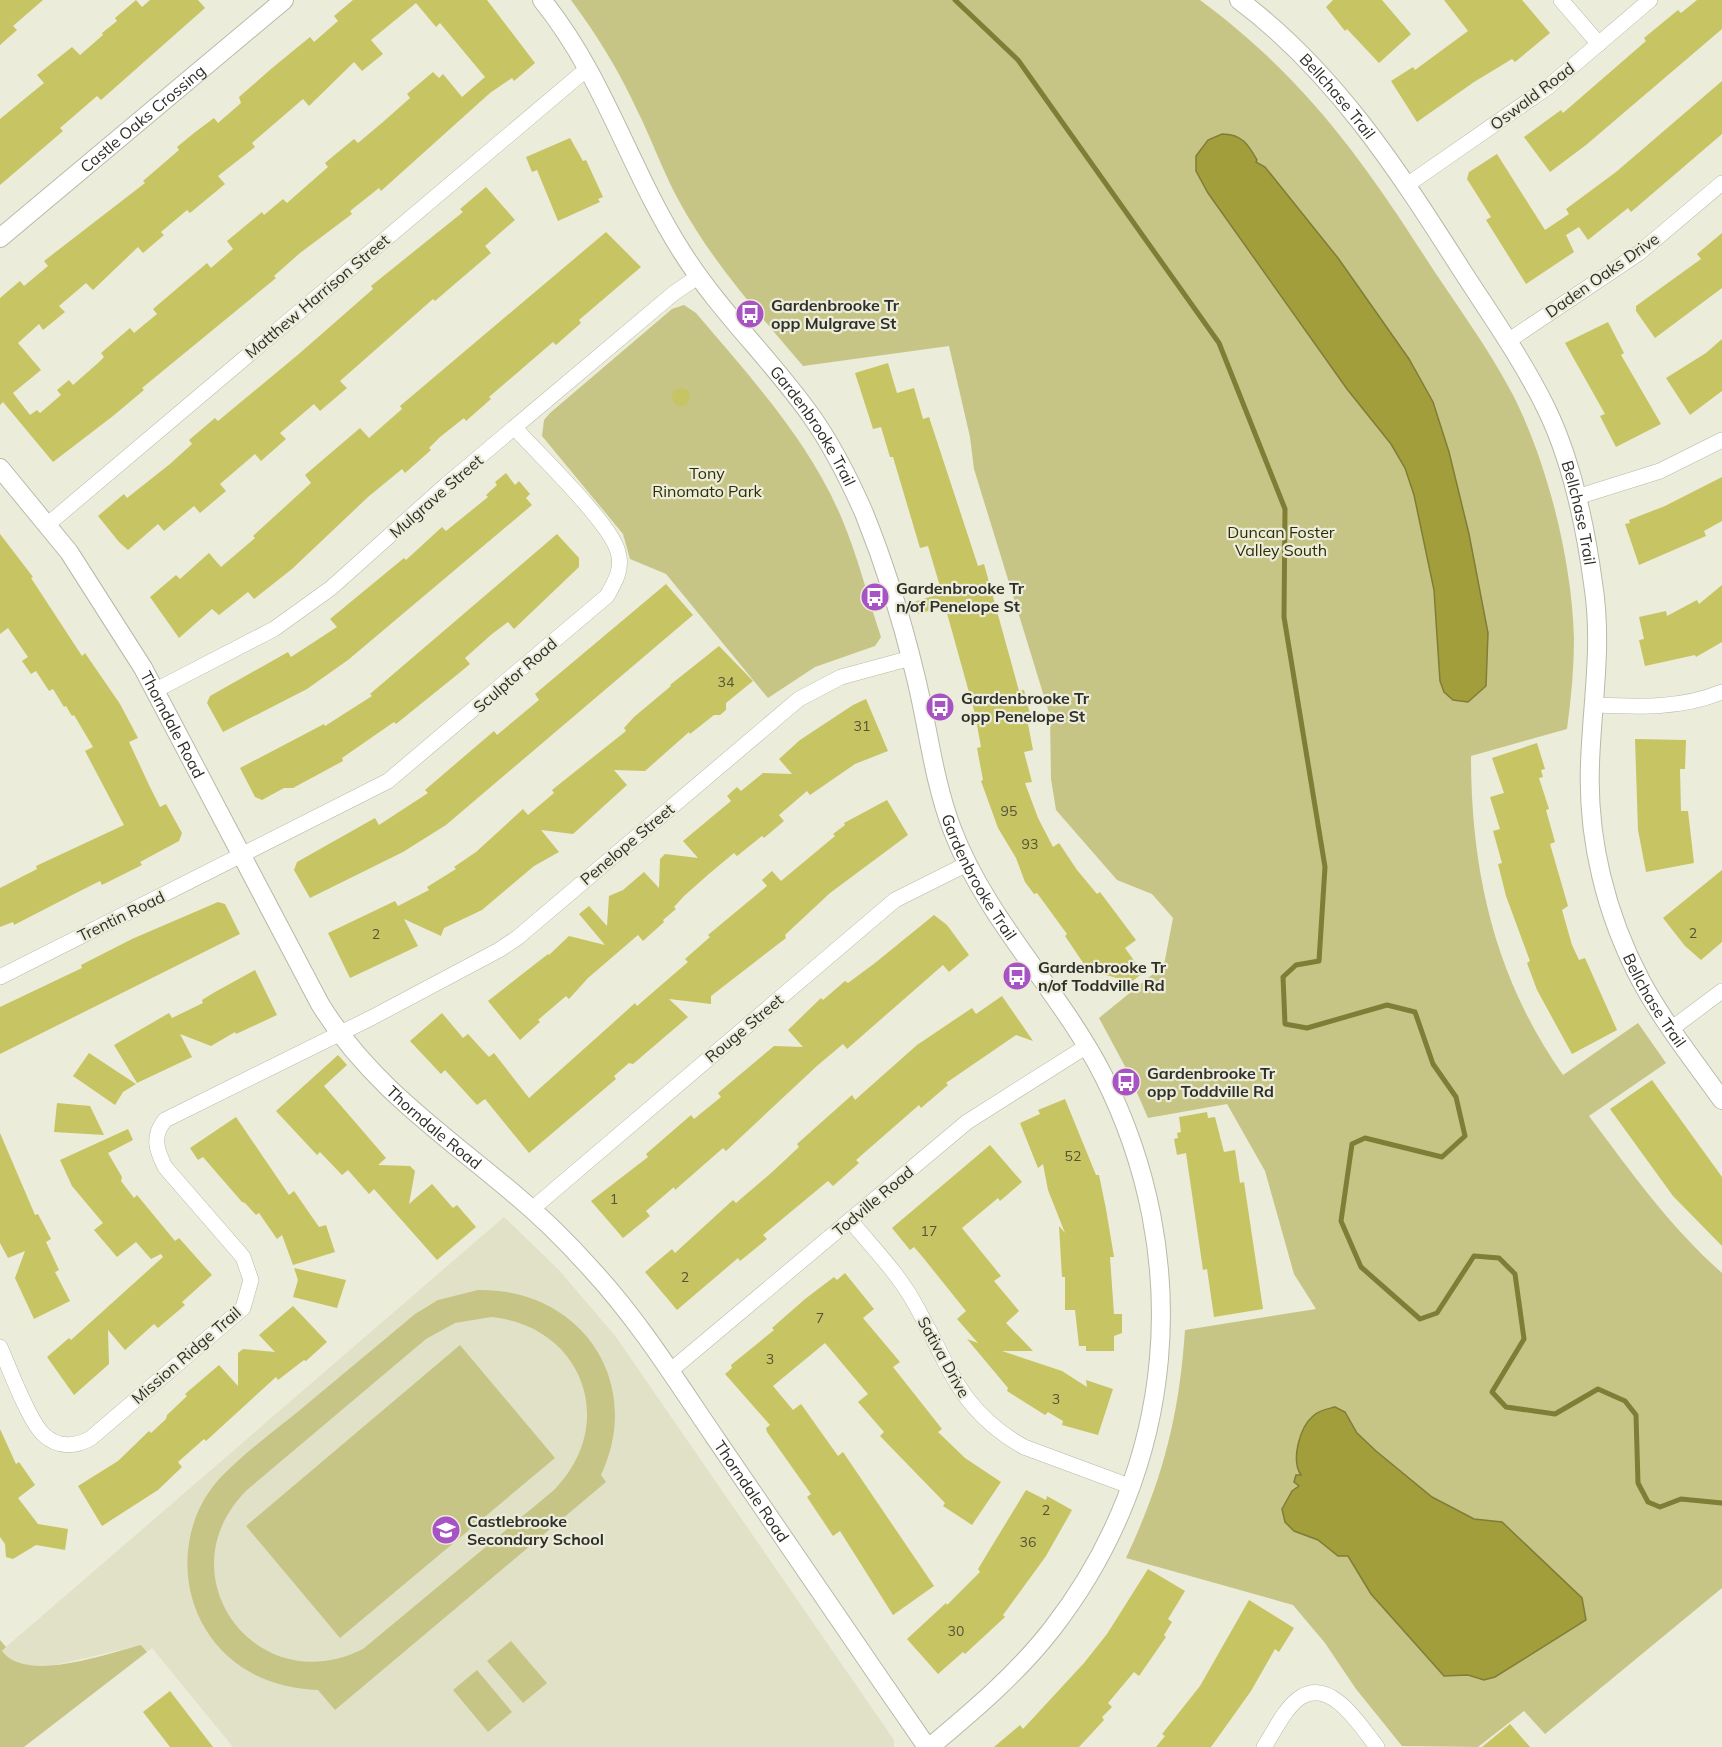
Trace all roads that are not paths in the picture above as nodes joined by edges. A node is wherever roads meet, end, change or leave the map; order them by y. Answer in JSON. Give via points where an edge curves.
{"nodes":[{"id":1,"x":284,"y":0,"type":"edge"},
{"id":2,"x":542,"y":0,"type":"edge"},
{"id":3,"x":1239,"y":0,"type":"edge"},
{"id":4,"x":1561,"y":0,"type":"edge"},
{"id":5,"x":1650,"y":0,"type":"edge"},
{"id":6,"x":1599,"y":44,"type":"junction"},
{"id":7,"x":588,"y":68,"type":"junction"},
{"id":8,"x":1722,"y":183,"type":"edge"},
{"id":9,"x":1407,"y":185,"type":"junction"},
{"id":10,"x":0,"y":238,"type":"edge"},
{"id":11,"x":699,"y":276,"type":"junction"},
{"id":12,"x":1508,"y":341,"type":"junction"},
{"id":13,"x":515,"y":428,"type":"junction"},
{"id":14,"x":1722,"y":440,"type":"edge"},
{"id":15,"x":0,"y":468,"type":"edge"},
{"id":16,"x":1577,"y":497,"type":"junction"},
{"id":17,"x":47,"y":525,"type":"junction"},
{"id":18,"x":911,"y":658,"type":"junction"},
{"id":19,"x":156,"y":690,"type":"junction"},
{"id":20,"x":1722,"y":692,"type":"edge"},
{"id":21,"x":1595,"y":705,"type":"junction"},
{"id":22,"x":242,"y":856,"type":"junction"},
{"id":23,"x":967,"y":864,"type":"junction"},
{"id":24,"x":0,"y":977,"type":"edge"},
{"id":25,"x":1722,"y":991,"type":"edge"},
{"id":26,"x":1671,"y":1029,"type":"junction"},
{"id":27,"x":340,"y":1033,"type":"junction"},
{"id":28,"x":1087,"y":1046,"type":"junction"},
{"id":29,"x":1722,"y":1100,"type":"edge"},
{"id":30,"x":532,"y":1209,"type":"junction"},
{"id":31,"x":850,"y":1220,"type":"junction"},
{"id":32,"x":0,"y":1347,"type":"edge"},
{"id":33,"x":670,"y":1371,"type":"junction"},
{"id":34,"x":1132,"y":1487,"type":"junction"},
{"id":35,"x":929,"y":1747,"type":"edge"},
{"id":36,"x":1264,"y":1747,"type":"edge"},
{"id":37,"x":1377,"y":1747,"type":"edge"}],
"edges":[{"from":1,"to":10,"type":"street","name":"Castle Oaks Crossing"},
{"from":2,"to":7,"type":"street","name":"Gardenbrooke Trail"},
{"from":3,"to":9,"type":"street","name":"Bellchase Trail","via":[[1270,23],[1314,67],[1358,117]]},
{"from":4,"to":6,"type":"street"},
{"from":5,"to":6,"type":"street","name":"Oswald Road"},
{"from":6,"to":9,"type":"street","name":"Oswald Road","via":[[1548,87]]},
{"from":7,"to":11,"type":"street","name":"Gardenbrooke Trail","via":[[649,195]]},
{"from":7,"to":17,"type":"street","name":"Matthew Harrison Street"},
{"from":8,"to":12,"type":"street","name":"Daden Oaks Drive","via":[[1639,253]]},
{"from":9,"to":12,"type":"street","name":"Bellchase Trail"},
{"from":11,"to":13,"type":"street","name":"Mulgrave Street"},
{"from":11,"to":18,"type":"street","name":"Gardenbrooke Trail","via":[[811,416],[843,466],[877,546]]},
{"from":12,"to":16,"type":"street","name":"Bellchase Trail","via":[[1547,409]]},
{"from":13,"to":19,"type":"street","name":"Mulgrave Street","via":[[331,588],[274,629]]},
{"from":13,"to":22,"type":"street","name":"Sculptor Road","via":[[608,531],[619,553],[618,576],[607,596],[388,781]]},
{"from":14,"to":16,"type":"street","via":[[1660,471]]},
{"from":15,"to":17,"type":"street","name":"Thorndale Road"},
{"from":16,"to":21,"type":"street","name":"Bellchase Trail","via":[[1596,608]]},
{"from":17,"to":19,"type":"street","name":"Thorndale Road","via":[[111,616]]},
{"from":18,"to":23,"type":"street","name":"Gardenbrooke Trail","via":[[940,796]]},
{"from":18,"to":27,"type":"street","name":"Penelope Street","via":[[841,677],[799,699],[517,938]]},
{"from":19,"to":22,"type":"street","name":"Thorndale Road"},
{"from":20,"to":21,"type":"street","via":[[1665,706]]},
{"from":21,"to":26,"type":"street","name":"Bellchase Trail","via":[[1590,786],[1603,883],[1633,965]]},
{"from":22,"to":24,"type":"street","name":"Trentin Road"},
{"from":22,"to":27,"type":"street","name":"Thorndale Road","via":[[320,1004]]},
{"from":23,"to":28,"type":"street","name":"Gardenbrooke Trail","via":[[982,893]]},
{"from":23,"to":30,"type":"street","name":"Rouge Street","via":[[896,900]]},
{"from":25,"to":26,"type":"street"},
{"from":26,"to":29,"type":"street","name":"Bellchase Trail"},
{"from":27,"to":30,"type":"street","name":"Thorndale Road","via":[[380,1081],[413,1112]]},
{"from":27,"to":32,"type":"street","name":"Mission Ridge Trail","via":[[165,1120],[159,1128],[156,1149],[165,1167],[243,1257],[251,1280],[243,1308],[80,1444],[63,1445],[43,1435]]},
{"from":28,"to":31,"type":"street","name":"Todville Road","via":[[967,1122]]},
{"from":28,"to":34,"type":"street","name":"Gardenbrooke Trail","via":[[1120,1111],[1142,1173],[1160,1274],[1158,1378],[1153,1412]]},
{"from":30,"to":33,"type":"street","name":"Thorndale Road","via":[[594,1271]]},
{"from":31,"to":33,"type":"street","name":"Todville Road"},
{"from":31,"to":34,"type":"street","name":"Sativa Drive","via":[[901,1282],[955,1383],[980,1414],[1024,1447]]},
{"from":33,"to":35,"type":"street","name":"Thorndale Road"},
{"from":34,"to":35,"type":"street","name":"Gardenbrooke Trail","via":[[1094,1566],[1049,1633],[995,1691]]},
{"from":36,"to":37,"type":"street","via":[[1291,1707],[1301,1697],[1314,1693],[1341,1704]]}]}
